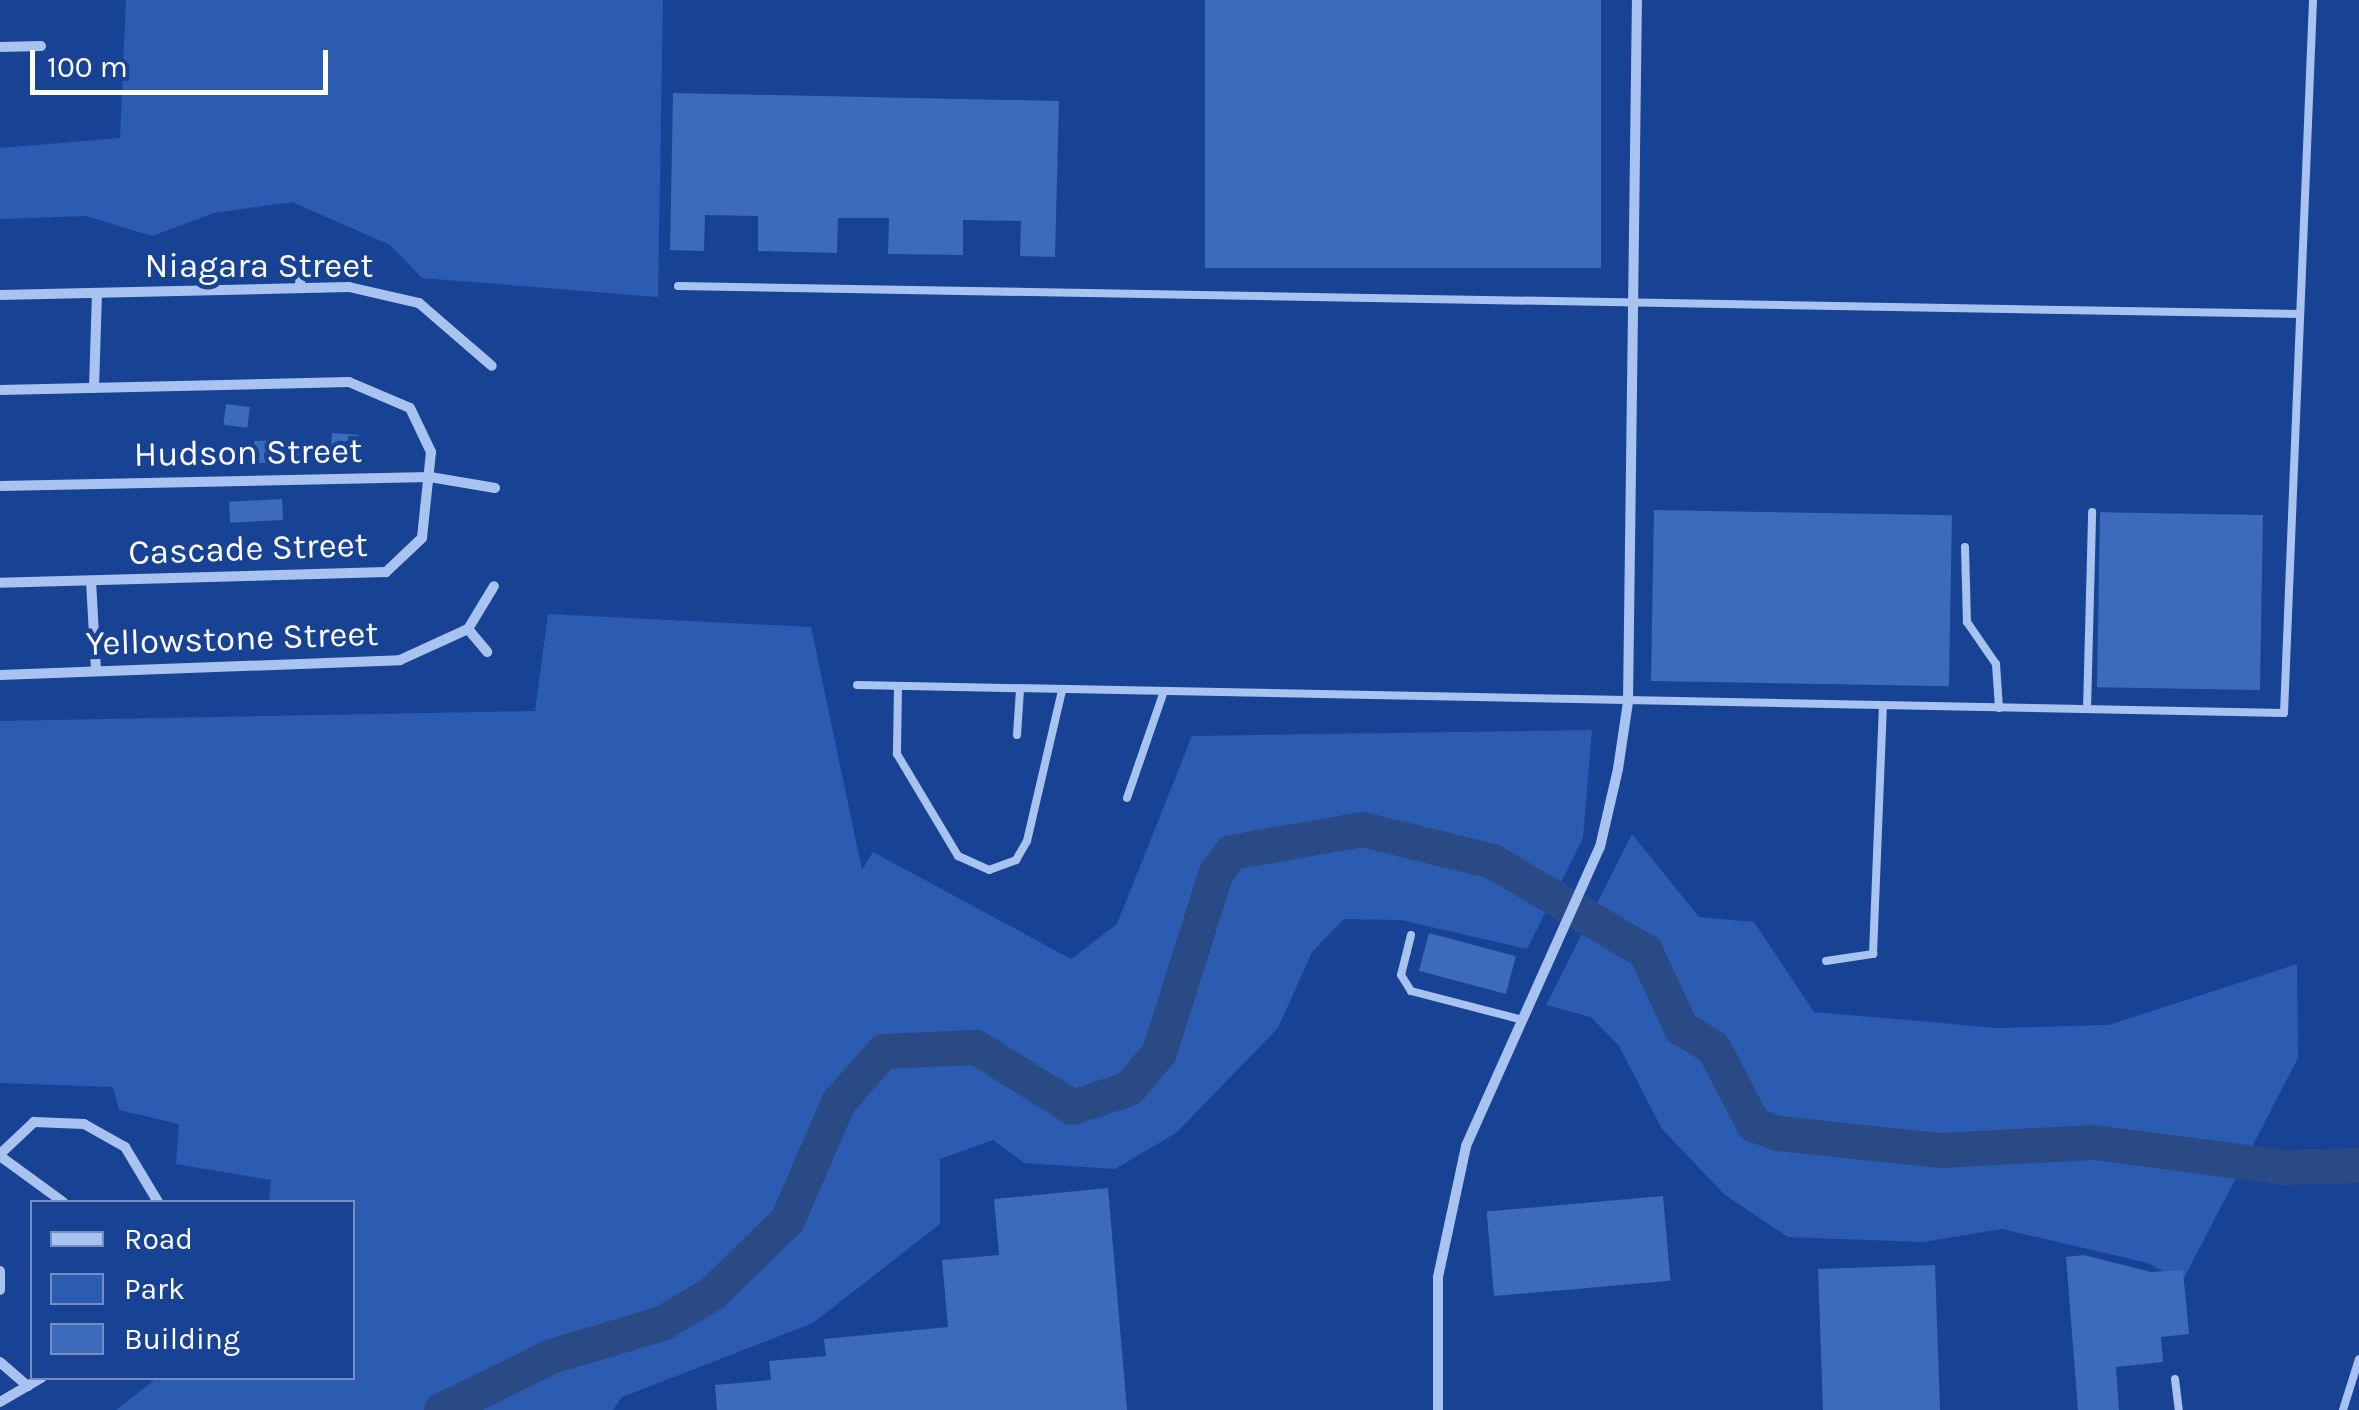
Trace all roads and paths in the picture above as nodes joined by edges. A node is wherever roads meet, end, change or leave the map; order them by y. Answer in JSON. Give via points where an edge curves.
{"nodes":[{"id":1,"x":1637,"y":0,"type":"edge"},
{"id":2,"x":2312,"y":0,"type":"edge"},
{"id":3,"x":42,"y":46,"type":"dead end"},
{"id":4,"x":0,"y":47,"type":"edge"},
{"id":5,"x":301,"y":264,"type":"dead end"},
{"id":6,"x":300,"y":286,"type":"junction"},
{"id":7,"x":678,"y":286,"type":"dead end"},
{"id":8,"x":96,"y":294,"type":"junction"},
{"id":9,"x":0,"y":295,"type":"edge"},
{"id":10,"x":1632,"y":303,"type":"junction"},
{"id":11,"x":2299,"y":314,"type":"junction"},
{"id":12,"x":492,"y":366,"type":"dead end"},
{"id":13,"x":94,"y":388,"type":"junction"},
{"id":14,"x":0,"y":390,"type":"edge"},
{"id":15,"x":430,"y":477,"type":"junction"},
{"id":16,"x":0,"y":486,"type":"edge"},
{"id":17,"x":495,"y":488,"type":"dead end"},
{"id":18,"x":2092,"y":512,"type":"dead end"},
{"id":19,"x":1965,"y":546,"type":"dead end"},
{"id":20,"x":90,"y":581,"type":"junction"},
{"id":21,"x":0,"y":583,"type":"edge"},
{"id":22,"x":494,"y":586,"type":"dead end"},
{"id":23,"x":468,"y":629,"type":"junction"},
{"id":24,"x":487,"y":652,"type":"dead end"},
{"id":25,"x":96,"y":671,"type":"junction"},
{"id":26,"x":0,"y":674,"type":"edge"},
{"id":27,"x":857,"y":686,"type":"dead end"},
{"id":28,"x":898,"y":686,"type":"junction"},
{"id":29,"x":1020,"y":690,"type":"junction"},
{"id":30,"x":1062,"y":691,"type":"junction"},
{"id":31,"x":1163,"y":694,"type":"junction"},
{"id":32,"x":1628,"y":702,"type":"junction"},
{"id":33,"x":1884,"y":706,"type":"junction"},
{"id":34,"x":1999,"y":708,"type":"junction"},
{"id":35,"x":2087,"y":710,"type":"junction"},
{"id":36,"x":1017,"y":735,"type":"dead end"},
{"id":37,"x":1128,"y":798,"type":"dead end"},
{"id":38,"x":1411,"y":935,"type":"dead end"},
{"id":39,"x":1826,"y":961,"type":"dead end"},
{"id":40,"x":1519,"y":1019,"type":"junction"},
{"id":41,"x":0,"y":1155,"type":"edge"},
{"id":42,"x":60,"y":1200,"type":"edge"},
{"id":43,"x":157,"y":1200,"type":"edge"},
{"id":44,"x":0,"y":1271,"type":"edge"},
{"id":45,"x":0,"y":1290,"type":"edge"},
{"id":46,"x":2359,"y":1359,"type":"edge"},
{"id":47,"x":0,"y":1362,"type":"edge"},
{"id":48,"x":2175,"y":1379,"type":"dead end"},
{"id":49,"x":37,"y":1380,"type":"edge"},
{"id":50,"x":28,"y":1386,"type":"junction"},
{"id":51,"x":0,"y":1402,"type":"edge"},
{"id":52,"x":1438,"y":1410,"type":"edge"},
{"id":53,"x":2179,"y":1410,"type":"edge"},
{"id":54,"x":2342,"y":1410,"type":"edge"}],
"edges":[{"from":1,"to":10,"type":"street"},
{"from":2,"to":11,"type":"lane"},
{"from":3,"to":4,"type":"street"},
{"from":5,"to":6,"type":"street"},
{"from":6,"to":8,"type":"street","name":"Niagara Street"},
{"from":6,"to":12,"type":"street","name":"Niagara Street","via":[[420,303]]},
{"from":7,"to":10,"type":"lane"},
{"from":8,"to":9,"type":"street","name":"Niagara Street"},
{"from":8,"to":13,"type":"street"},
{"from":10,"to":11,"type":"lane"},
{"from":10,"to":32,"type":"street"},
{"from":11,"to":35,"type":"lane","via":[[2284,713]]},
{"from":13,"to":14,"type":"street","name":"Cascade Street"},
{"from":13,"to":15,"type":"street","name":"Cascade Street","via":[[368,385],[425,427]]},
{"from":15,"to":16,"type":"street","name":"Hudson Street"},
{"from":15,"to":17,"type":"street","name":"Hudson Street"},
{"from":15,"to":20,"type":"street","name":"Cascade Street","via":[[422,538],[386,572]]},
{"from":18,"to":35,"type":"lane"},
{"from":19,"to":34,"type":"lane","via":[[1967,622],[1996,664]]},
{"from":20,"to":21,"type":"street","name":"Cascade Street"},
{"from":20,"to":25,"type":"street"},
{"from":22,"to":23,"type":"street"},
{"from":23,"to":24,"type":"street"},
{"from":23,"to":25,"type":"street","name":"Yellowstone Street","via":[[436,649],[364,666]]},
{"from":25,"to":26,"type":"street","name":"Yellowstone Street"},
{"from":27,"to":28,"type":"lane"},
{"from":28,"to":29,"type":"lane"},
{"from":28,"to":30,"type":"lane","via":[[897,754],[958,856],[990,870],[1016,860],[1028,840]]},
{"from":29,"to":30,"type":"lane"},
{"from":29,"to":36,"type":"lane"},
{"from":30,"to":31,"type":"lane"},
{"from":31,"to":32,"type":"lane"},
{"from":31,"to":37,"type":"lane"},
{"from":32,"to":33,"type":"lane"},
{"from":32,"to":40,"type":"street","via":[[1600,846]]},
{"from":33,"to":34,"type":"lane"},
{"from":33,"to":39,"type":"lane","via":[[1873,954]]},
{"from":34,"to":35,"type":"lane"},
{"from":38,"to":40,"type":"lane","via":[[1401,975],[1411,991]]},
{"from":40,"to":52,"type":"street","via":[[1486,1086],[1448,1210],[1434,1362]]},
{"from":41,"to":42,"type":"street"},
{"from":41,"to":43,"type":"street","via":[[34,1122],[84,1124],[125,1146]]},
{"from":44,"to":45,"type":"street"},
{"from":46,"to":54,"type":"lane"},
{"from":47,"to":50,"type":"street"},
{"from":48,"to":53,"type":"lane"},
{"from":49,"to":50,"type":"street"},
{"from":50,"to":51,"type":"street"}]}
